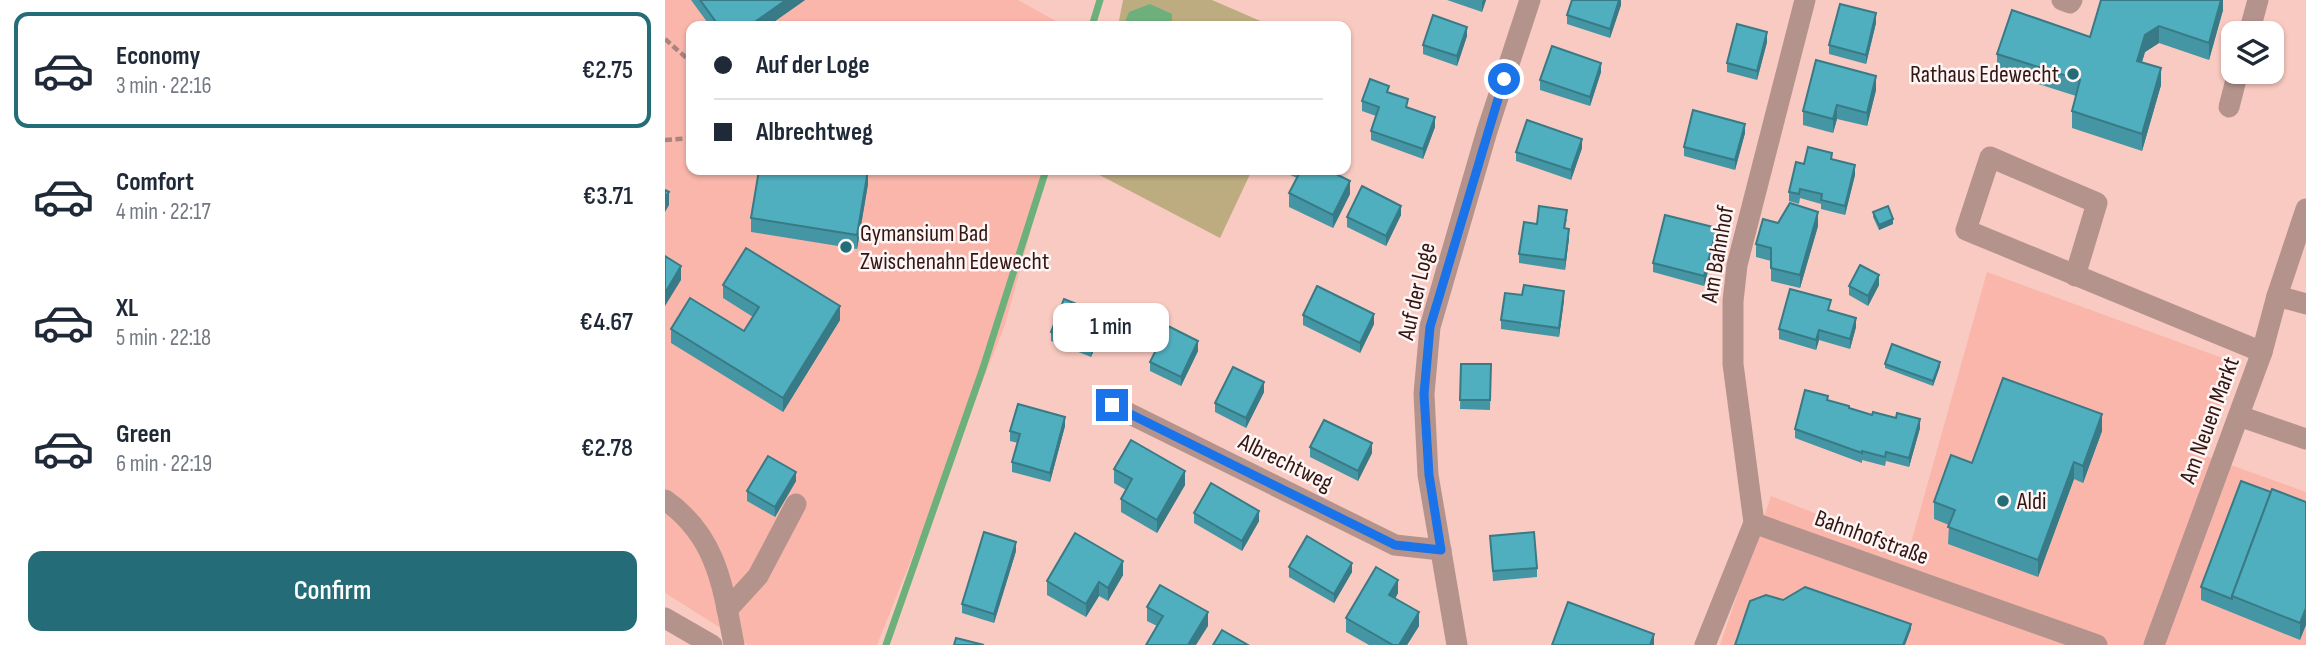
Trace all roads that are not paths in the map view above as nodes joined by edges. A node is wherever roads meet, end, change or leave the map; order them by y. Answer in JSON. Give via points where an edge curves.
{"nodes":[{"id":1,"x":1530,"y":0,"type":"edge"},
{"id":2,"x":1805,"y":0,"type":"edge"},
{"id":3,"x":2062,"y":0,"type":"edge"},
{"id":4,"x":2073,"y":0,"type":"edge"},
{"id":5,"x":2258,"y":0,"type":"edge"},
{"id":6,"x":2252,"y":21,"type":"edge"},
{"id":7,"x":2235,"y":84,"type":"edge"},
{"id":8,"x":2229,"y":107,"type":"dead end"},
{"id":9,"x":2306,"y":209,"type":"edge"},
{"id":10,"x":2075,"y":275,"type":"junction"},
{"id":11,"x":2277,"y":296,"type":"junction"},
{"id":12,"x":2306,"y":304,"type":"edge"},
{"id":13,"x":2262,"y":352,"type":"junction"},
{"id":14,"x":1112,"y":405,"type":"dead end"},
{"id":15,"x":2239,"y":416,"type":"junction"},
{"id":16,"x":2306,"y":439,"type":"edge"},
{"id":17,"x":665,"y":500,"type":"edge"},
{"id":18,"x":796,"y":504,"type":"dead end"},
{"id":19,"x":1754,"y":523,"type":"junction"},
{"id":20,"x":1441,"y":550,"type":"junction"},
{"id":21,"x":727,"y":610,"type":"junction"},
{"id":22,"x":665,"y":618,"type":"edge"},
{"id":23,"x":712,"y":645,"type":"edge"},
{"id":24,"x":734,"y":645,"type":"edge"},
{"id":25,"x":1457,"y":645,"type":"edge"},
{"id":26,"x":1705,"y":645,"type":"edge"},
{"id":27,"x":2097,"y":645,"type":"edge"},
{"id":28,"x":2154,"y":645,"type":"edge"}],
"edges":[{"from":1,"to":20,"type":"street","name":"Auf der Loge","via":[[1430,327],[1424,394],[1429,475]]},
{"from":2,"to":19,"type":"street","name":"Am Bahnhof","via":[[1737,265],[1733,301],[1733,364]]},
{"from":3,"to":4,"type":"street"},
{"from":5,"to":6,"type":"street"},
{"from":7,"to":8,"type":"street"},
{"from":9,"to":11,"type":"street","name":"Am Neuen Markt"},
{"from":10,"to":10,"type":"street","via":[[1966,230],[1990,157],[2097,203]]},
{"from":10,"to":13,"type":"street"},
{"from":11,"to":12,"type":"street"},
{"from":11,"to":13,"type":"street","name":"Am Neuen Markt"},
{"from":13,"to":15,"type":"street","name":"Am Neuen Markt"},
{"from":14,"to":20,"type":"street","name":"Albrechtweg","via":[[1395,545]]},
{"from":15,"to":16,"type":"street"},
{"from":15,"to":28,"type":"street","name":"Am Neuen Markt"},
{"from":17,"to":21,"type":"street","via":[[685,513],[718,565]]},
{"from":18,"to":21,"type":"street","via":[[758,576]]},
{"from":19,"to":26,"type":"street"},
{"from":19,"to":27,"type":"street","name":"Bahnhofstraße"},
{"from":20,"to":25,"type":"street","name":"Auf der Loge"},
{"from":21,"to":24,"type":"street"},
{"from":22,"to":23,"type":"street"}]}
